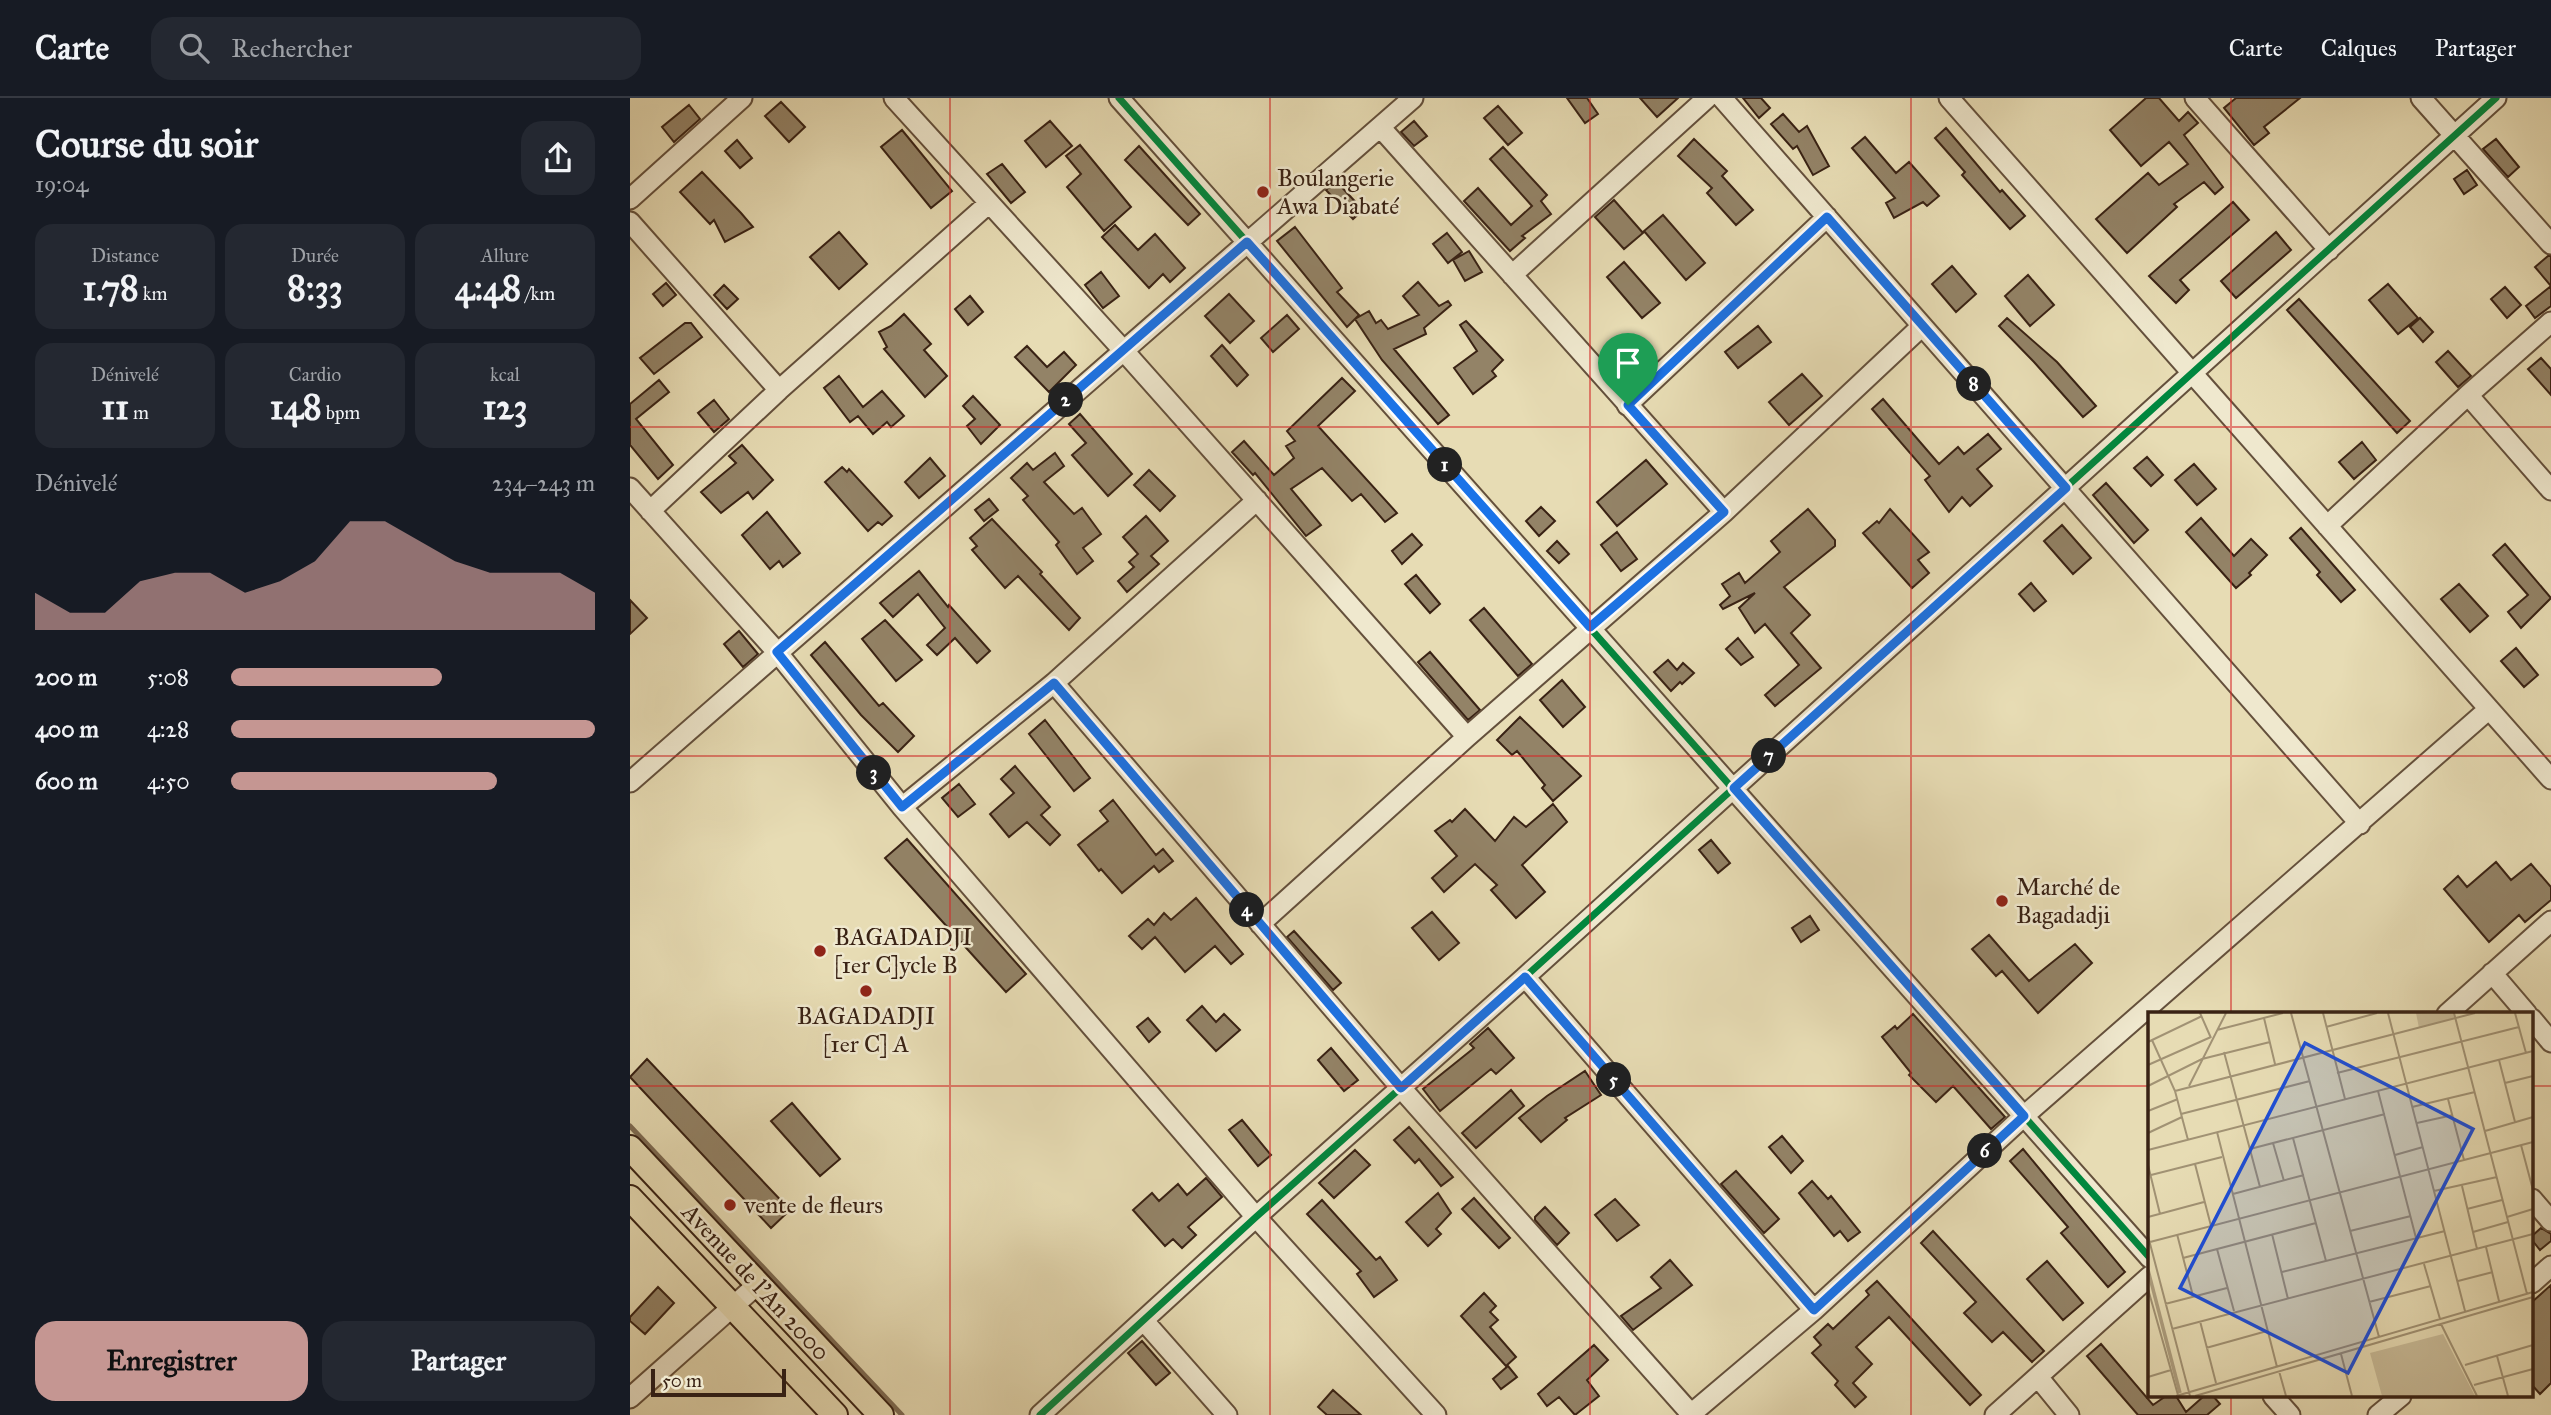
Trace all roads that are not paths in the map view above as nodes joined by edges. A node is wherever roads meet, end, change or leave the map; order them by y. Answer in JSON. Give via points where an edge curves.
{"nodes":[{"id":1,"x":742,"y":98,"type":"edge"},
{"id":2,"x":894,"y":98,"type":"edge"},
{"id":3,"x":1119,"y":98,"type":"edge"},
{"id":4,"x":1413,"y":98,"type":"edge"},
{"id":5,"x":1707,"y":98,"type":"edge"},
{"id":6,"x":1722,"y":98,"type":"edge"},
{"id":7,"x":1949,"y":98,"type":"edge"},
{"id":8,"x":2194,"y":98,"type":"edge"},
{"id":9,"x":2421,"y":98,"type":"edge"},
{"id":10,"x":2496,"y":98,"type":"edge"},
{"id":11,"x":1381,"y":128,"type":"junction"},
{"id":12,"x":2454,"y":136,"type":"junction"},
{"id":13,"x":630,"y":199,"type":"edge"},
{"id":14,"x":988,"y":204,"type":"junction"},
{"id":15,"x":1827,"y":217,"type":"junction"},
{"id":16,"x":630,"y":222,"type":"edge"},
{"id":17,"x":1247,"y":242,"type":"junction"},
{"id":18,"x":2551,"y":244,"type":"edge"},
{"id":19,"x":2329,"y":250,"type":"junction"},
{"id":20,"x":1512,"y":275,"type":"junction"},
{"id":21,"x":2551,"y":322,"type":"edge"},
{"id":22,"x":1922,"y":326,"type":"junction"},
{"id":23,"x":1123,"y":350,"type":"junction"},
{"id":24,"x":2192,"y":373,"type":"junction"},
{"id":25,"x":779,"y":390,"type":"junction"},
{"id":26,"x":2468,"y":395,"type":"junction"},
{"id":27,"x":1628,"y":405,"type":"junction"},
{"id":28,"x":630,"y":488,"type":"edge"},
{"id":29,"x":2066,"y":488,"type":"junction"},
{"id":30,"x":2551,"y":489,"type":"edge"},
{"id":31,"x":1256,"y":500,"type":"junction"},
{"id":32,"x":650,"y":511,"type":"junction"},
{"id":33,"x":1724,"y":512,"type":"junction"},
{"id":34,"x":2327,"y":526,"type":"junction"},
{"id":35,"x":1590,"y":627,"type":"junction"},
{"id":36,"x":777,"y":652,"type":"junction"},
{"id":37,"x":1054,"y":683,"type":"junction"},
{"id":38,"x":2489,"y":709,"type":"junction"},
{"id":39,"x":1467,"y":737,"type":"junction"},
{"id":40,"x":633,"y":774,"type":"edge"},
{"id":41,"x":2551,"y":779,"type":"edge"},
{"id":42,"x":1734,"y":788,"type":"junction"},
{"id":43,"x":902,"y":807,"type":"junction"},
{"id":44,"x":2360,"y":824,"type":"junction"},
{"id":45,"x":2551,"y":921,"type":"edge"},
{"id":46,"x":1260,"y":924,"type":"junction"},
{"id":47,"x":2492,"y":973,"type":"junction"},
{"id":48,"x":1525,"y":977,"type":"junction"},
{"id":49,"x":2156,"y":1012,"type":"edge"},
{"id":50,"x":2449,"y":1012,"type":"edge"},
{"id":51,"x":2525,"y":1012,"type":"edge"},
{"id":52,"x":2534,"y":1021,"type":"edge"},
{"id":53,"x":2145,"y":1022,"type":"edge"},
{"id":54,"x":2551,"y":1042,"type":"edge"},
{"id":55,"x":1401,"y":1088,"type":"junction"},
{"id":56,"x":2024,"y":1116,"type":"junction"},
{"id":57,"x":630,"y":1148,"type":"edge"},
{"id":58,"x":630,"y":1198,"type":"edge"},
{"id":59,"x":2534,"y":1201,"type":"edge"},
{"id":60,"x":1256,"y":1217,"type":"junction"},
{"id":61,"x":2551,"y":1221,"type":"edge"},
{"id":62,"x":2148,"y":1256,"type":"edge"},
{"id":63,"x":2551,"y":1266,"type":"edge"},
{"id":64,"x":2148,"y":1278,"type":"edge"},
{"id":65,"x":2534,"y":1281,"type":"edge"},
{"id":66,"x":758,"y":1284,"type":"junction"},
{"id":67,"x":732,"y":1307,"type":"junction"},
{"id":68,"x":1814,"y":1310,"type":"junction"},
{"id":69,"x":1144,"y":1321,"type":"junction"},
{"id":70,"x":2038,"y":1377,"type":"junction"},
{"id":71,"x":630,"y":1398,"type":"edge"},
{"id":72,"x":2275,"y":1398,"type":"edge"},
{"id":73,"x":2399,"y":1398,"type":"edge"},
{"id":74,"x":835,"y":1415,"type":"edge"},
{"id":75,"x":881,"y":1415,"type":"edge"},
{"id":76,"x":1040,"y":1415,"type":"edge"},
{"id":77,"x":1227,"y":1415,"type":"edge"},
{"id":78,"x":1436,"y":1415,"type":"edge"},
{"id":79,"x":1692,"y":1415,"type":"edge"},
{"id":80,"x":1995,"y":1415,"type":"edge"},
{"id":81,"x":2069,"y":1415,"type":"edge"},
{"id":82,"x":2290,"y":1415,"type":"edge"},
{"id":83,"x":2378,"y":1415,"type":"edge"}],
"edges":[{"from":1,"to":13,"type":"street"},
{"from":2,"to":14,"type":"street"},
{"from":3,"to":17,"type":"street"},
{"from":4,"to":11,"type":"street"},
{"from":5,"to":20,"type":"street"},
{"from":6,"to":15,"type":"street"},
{"from":7,"to":24,"type":"street"},
{"from":8,"to":19,"type":"street"},
{"from":9,"to":12,"type":"street"},
{"from":10,"to":12,"type":"street"},
{"from":11,"to":17,"type":"street"},
{"from":11,"to":20,"type":"street"},
{"from":12,"to":18,"type":"street"},
{"from":12,"to":19,"type":"street"},
{"from":14,"to":23,"type":"street"},
{"from":14,"to":25,"type":"street"},
{"from":15,"to":22,"type":"street"},
{"from":15,"to":27,"type":"street"},
{"from":16,"to":25,"type":"street"},
{"from":17,"to":23,"type":"street"},
{"from":17,"to":35,"type":"street"},
{"from":19,"to":24,"type":"street"},
{"from":20,"to":27,"type":"street"},
{"from":21,"to":26,"type":"street"},
{"from":22,"to":29,"type":"street"},
{"from":22,"to":33,"type":"street"},
{"from":23,"to":31,"type":"street"},
{"from":23,"to":36,"type":"street"},
{"from":24,"to":29,"type":"street"},
{"from":24,"to":34,"type":"street"},
{"from":25,"to":32,"type":"street"},
{"from":26,"to":30,"type":"street"},
{"from":26,"to":34,"type":"street"},
{"from":27,"to":33,"type":"street"},
{"from":28,"to":32,"type":"street"},
{"from":29,"to":42,"type":"street"},
{"from":29,"to":44,"type":"street"},
{"from":31,"to":37,"type":"street"},
{"from":31,"to":39,"type":"street"},
{"from":32,"to":36,"type":"street"},
{"from":33,"to":35,"type":"street"},
{"from":34,"to":38,"type":"street"},
{"from":35,"to":39,"type":"street"},
{"from":35,"to":42,"type":"street"},
{"from":36,"to":40,"type":"street"},
{"from":36,"to":43,"type":"street"},
{"from":37,"to":43,"type":"street"},
{"from":37,"to":46,"type":"street"},
{"from":38,"to":41,"type":"street"},
{"from":38,"to":44,"type":"street"},
{"from":39,"to":46,"type":"street"},
{"from":42,"to":48,"type":"street"},
{"from":42,"to":56,"type":"street"},
{"from":43,"to":60,"type":"street"},
{"from":44,"to":49,"type":"street"},
{"from":45,"to":47,"type":"street"},
{"from":46,"to":55,"type":"street"},
{"from":47,"to":50,"type":"street"},
{"from":47,"to":51,"type":"street"},
{"from":48,"to":55,"type":"street"},
{"from":48,"to":68,"type":"street"},
{"from":52,"to":54,"type":"street"},
{"from":53,"to":56,"type":"street"},
{"from":55,"to":60,"type":"street"},
{"from":55,"to":79,"type":"street"},
{"from":56,"to":62,"type":"street"},
{"from":56,"to":68,"type":"street"},
{"from":57,"to":66,"type":"main road","name":"Avenue de l'An 2000"},
{"from":58,"to":67,"type":"main road","name":"Avenue de l'An 2000"},
{"from":59,"to":61,"type":"street"},
{"from":60,"to":69,"type":"street"},
{"from":60,"to":78,"type":"street"},
{"from":63,"to":65,"type":"street"},
{"from":64,"to":70,"type":"street"},
{"from":66,"to":67,"type":"street"},
{"from":66,"to":75,"type":"main road","name":"Avenue de l'An 2000"},
{"from":67,"to":71,"type":"street"},
{"from":67,"to":74,"type":"main road","name":"Avenue de l'An 2000"},
{"from":68,"to":79,"type":"street"},
{"from":69,"to":76,"type":"street"},
{"from":69,"to":77,"type":"street"},
{"from":70,"to":80,"type":"street"},
{"from":70,"to":81,"type":"street"},
{"from":72,"to":82,"type":"street"},
{"from":73,"to":83,"type":"street"}]}
